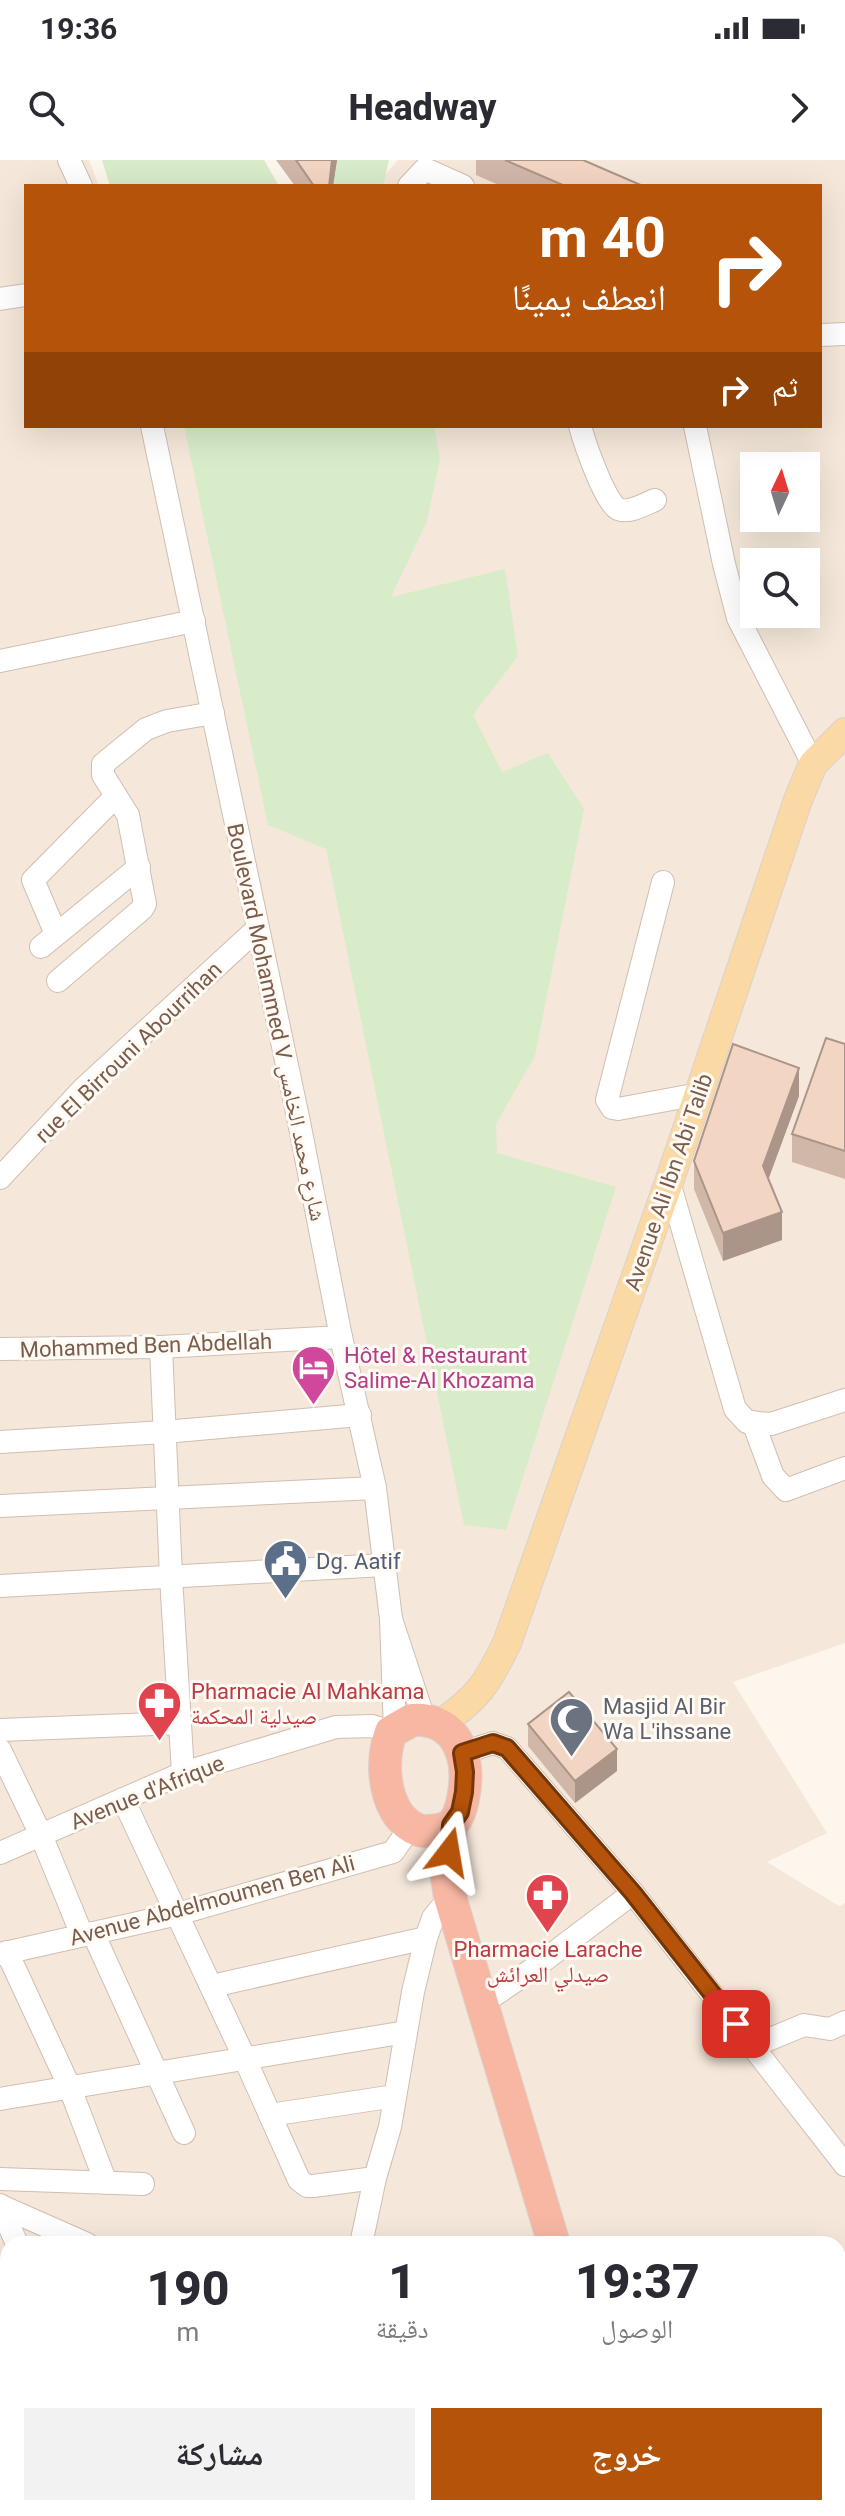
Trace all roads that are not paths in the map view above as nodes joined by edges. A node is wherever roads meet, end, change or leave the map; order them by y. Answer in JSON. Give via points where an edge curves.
{"nodes":[{"id":1,"x":69,"y":160,"type":"edge"},
{"id":2,"x":424,"y":163,"type":"edge"},
{"id":3,"x":80,"y":184,"type":"edge"},
{"id":4,"x":410,"y":184,"type":"edge"},
{"id":5,"x":460,"y":184,"type":"edge"},
{"id":6,"x":24,"y":295,"type":"edge"},
{"id":7,"x":0,"y":299,"type":"edge"},
{"id":8,"x":845,"y":334,"type":"edge"},
{"id":9,"x":822,"y":335,"type":"edge"},
{"id":10,"x":152,"y":428,"type":"edge"},
{"id":11,"x":581,"y":428,"type":"edge"},
{"id":12,"x":695,"y":428,"type":"edge"},
{"id":13,"x":655,"y":500,"type":"dead end"},
{"id":14,"x":194,"y":621,"type":"junction"},
{"id":15,"x":0,"y":661,"type":"edge"},
{"id":16,"x":213,"y":713,"type":"junction"},
{"id":17,"x":845,"y":732,"type":"edge"},
{"id":18,"x":813,"y":764,"type":"junction"},
{"id":19,"x":116,"y":796,"type":"junction"},
{"id":20,"x":139,"y":867,"type":"junction"},
{"id":21,"x":663,"y":882,"type":"dead end"},
{"id":22,"x":258,"y":928,"type":"junction"},
{"id":23,"x":58,"y":981,"type":"dead end"},
{"id":24,"x":699,"y":1094,"type":"junction"},
{"id":25,"x":0,"y":1178,"type":"edge"},
{"id":26,"x":669,"y":1182,"type":"junction"},
{"id":27,"x":341,"y":1337,"type":"junction"},
{"id":28,"x":161,"y":1347,"type":"junction"},
{"id":29,"x":0,"y":1349,"type":"edge"},
{"id":30,"x":845,"y":1400,"type":"edge"},
{"id":31,"x":360,"y":1415,"type":"junction"},
{"id":32,"x":753,"y":1422,"type":"junction"},
{"id":33,"x":164,"y":1432,"type":"junction"},
{"id":34,"x":0,"y":1442,"type":"edge"},
{"id":35,"x":845,"y":1468,"type":"edge"},
{"id":36,"x":375,"y":1488,"type":"junction"},
{"id":37,"x":168,"y":1496,"type":"junction"},
{"id":38,"x":0,"y":1506,"type":"edge"},
{"id":39,"x":384,"y":1565,"type":"junction"},
{"id":40,"x":171,"y":1577,"type":"junction"},
{"id":41,"x":0,"y":1586,"type":"edge"},
{"id":42,"x":180,"y":1723,"type":"junction"},
{"id":43,"x":0,"y":1730,"type":"edge"},
{"id":44,"x":428,"y":1733,"type":"junction"},
{"id":45,"x":0,"y":1750,"type":"edge"},
{"id":46,"x":183,"y":1773,"type":"junction"},
{"id":47,"x":123,"y":1799,"type":"junction"},
{"id":48,"x":451,"y":1825,"type":"junction"},
{"id":49,"x":411,"y":1826,"type":"junction"},
{"id":50,"x":41,"y":1835,"type":"junction"},
{"id":51,"x":0,"y":1853,"type":"edge"},
{"id":52,"x":449,"y":1888,"type":"junction"},
{"id":53,"x":633,"y":1893,"type":"junction"},
{"id":54,"x":178,"y":1914,"type":"junction"},
{"id":55,"x":88,"y":1934,"type":"junction"},
{"id":56,"x":426,"y":1938,"type":"junction"},
{"id":57,"x":3,"y":1953,"type":"edge"},
{"id":58,"x":212,"y":1986,"type":"junction"},
{"id":59,"x":481,"y":2004,"type":"junction"},
{"id":60,"x":845,"y":2022,"type":"edge"},
{"id":61,"x":406,"y":2032,"type":"junction"},
{"id":62,"x":753,"y":2046,"type":"junction"},
{"id":63,"x":245,"y":2059,"type":"junction"},
{"id":64,"x":158,"y":2074,"type":"junction"},
{"id":65,"x":70,"y":2088,"type":"junction"},
{"id":66,"x":395,"y":2096,"type":"junction"},
{"id":67,"x":0,"y":2099,"type":"edge"},
{"id":68,"x":270,"y":2115,"type":"junction"},
{"id":69,"x":184,"y":2133,"type":"dead end"},
{"id":70,"x":845,"y":2165,"type":"edge"},
{"id":71,"x":375,"y":2178,"type":"junction"},
{"id":72,"x":0,"y":2179,"type":"edge"},
{"id":73,"x":106,"y":2183,"type":"junction"},
{"id":74,"x":143,"y":2184,"type":"dead end"},
{"id":75,"x":0,"y":2205,"type":"edge"},
{"id":76,"x":14,"y":2236,"type":"edge"},
{"id":77,"x":69,"y":2236,"type":"edge"},
{"id":78,"x":363,"y":2236,"type":"edge"},
{"id":79,"x":552,"y":2236,"type":"edge"}],
"edges":[{"from":1,"to":3,"type":"street"},
{"from":2,"to":4,"type":"street"},
{"from":2,"to":5,"type":"street"},
{"from":6,"to":7,"type":"street"},
{"from":8,"to":9,"type":"street"},
{"from":10,"to":14,"type":"street","name":"Boulevard Mohammed V شارع محمد الخامس"},
{"from":11,"to":13,"type":"street","via":[[613,505],[629,510]]},
{"from":12,"to":18,"type":"street","via":[[738,618]]},
{"from":14,"to":15,"type":"street"},
{"from":14,"to":16,"type":"street","name":"Boulevard Mohammed V شارع محمد الخامس"},
{"from":16,"to":19,"type":"street","via":[[146,729],[103,764],[103,775]]},
{"from":16,"to":22,"type":"street","name":"Boulevard Mohammed V شارع محمد الخامس"},
{"from":17,"to":18,"type":"main road","name":"Avenue Ali Ibn Abi Talib"},
{"from":18,"to":24,"type":"main road","name":"Avenue Ali Ibn Abi Talib"},
{"from":19,"to":20,"type":"street","via":[[128,815]]},
{"from":19,"to":20,"type":"street","via":[[33,880],[49,941]]},
{"from":20,"to":23,"type":"street","via":[[142,909]]},
{"from":21,"to":24,"type":"street","via":[[607,1100],[618,1109]]},
{"from":22,"to":25,"type":"street","name":"rue El Birrouni Abourrihan","via":[[94,1079]]},
{"from":22,"to":27,"type":"street","name":"Boulevard Mohammed V شارع محمد الخامس"},
{"from":24,"to":26,"type":"main road","name":"Avenue Ali Ibn Abi Talib"},
{"from":26,"to":32,"type":"street","via":[[735,1409]]},
{"from":26,"to":44,"type":"main road","name":"Avenue Ali Ibn Abi Talib","via":[[507,1643],[476,1697]]},
{"from":27,"to":28,"type":"street","name":"Mohammed Ben Abdellah"},
{"from":27,"to":31,"type":"street","name":"Boulevard Mohammed V شارع محمد الخامس"},
{"from":28,"to":29,"type":"street","name":"Mohammed Ben Abdellah"},
{"from":28,"to":33,"type":"street"},
{"from":30,"to":32,"type":"street","via":[[771,1424]]},
{"from":31,"to":33,"type":"street"},
{"from":31,"to":36,"type":"street","name":"Boulevard Mohammed V شارع محمد الخامس"},
{"from":32,"to":35,"type":"street","via":[[773,1476],[786,1490]]},
{"from":33,"to":34,"type":"street"},
{"from":33,"to":37,"type":"street"},
{"from":36,"to":37,"type":"street"},
{"from":36,"to":39,"type":"street","name":"Boulevard Mohammed V شارع محمد الخامس"},
{"from":37,"to":38,"type":"street"},
{"from":37,"to":40,"type":"street"},
{"from":39,"to":40,"type":"street"},
{"from":39,"to":44,"type":"street","name":"Boulevard Mohammed V شارع محمد الخامس","via":[[391,1619]]},
{"from":40,"to":41,"type":"street"},
{"from":40,"to":42,"type":"street"},
{"from":42,"to":43,"type":"street"},
{"from":42,"to":46,"type":"street"},
{"from":44,"to":46,"type":"street","name":"Avenue d'Afrique","via":[[336,1727]]},
{"from":44,"to":48,"type":"highway","via":[[465,1772],[460,1812]]},
{"from":44,"to":49,"type":"highway","via":[[385,1757],[391,1802]]},
{"from":44,"to":53,"type":"street","name":"Avenue d'Afrique","via":[[507,1748]]},
{"from":45,"to":50,"type":"street"},
{"from":46,"to":47,"type":"street","name":"Avenue d'Afrique"},
{"from":47,"to":50,"type":"street","name":"Avenue d'Afrique"},
{"from":47,"to":54,"type":"street"},
{"from":48,"to":49,"type":"highway","via":[[421,1831]]},
{"from":48,"to":52,"type":"highway"},
{"from":49,"to":52,"type":"highway"},
{"from":49,"to":54,"type":"street","name":"Avenue Abdelmoumen Ben Ali","via":[[393,1852]]},
{"from":50,"to":51,"type":"street","name":"Avenue d'Afrique"},
{"from":50,"to":55,"type":"street"},
{"from":52,"to":56,"type":"street"},
{"from":52,"to":59,"type":"highway"},
{"from":53,"to":59,"type":"street"},
{"from":53,"to":62,"type":"street","name":"Avenue d'Afrique"},
{"from":54,"to":55,"type":"street","name":"Avenue Abdelmoumen Ben Ali"},
{"from":54,"to":58,"type":"street"},
{"from":55,"to":57,"type":"street","name":"Avenue Abdelmoumen Ben Ali"},
{"from":55,"to":64,"type":"street"},
{"from":56,"to":58,"type":"street"},
{"from":56,"to":61,"type":"street"},
{"from":57,"to":65,"type":"street"},
{"from":58,"to":63,"type":"street"},
{"from":59,"to":79,"type":"highway"},
{"from":60,"to":62,"type":"street","via":[[830,2029],[804,2025]]},
{"from":61,"to":63,"type":"street"},
{"from":61,"to":66,"type":"street"},
{"from":62,"to":70,"type":"street","name":"Avenue d'Afrique"},
{"from":63,"to":64,"type":"street"},
{"from":63,"to":68,"type":"street"},
{"from":64,"to":65,"type":"street"},
{"from":64,"to":69,"type":"street"},
{"from":65,"to":67,"type":"street"},
{"from":65,"to":73,"type":"street"},
{"from":66,"to":68,"type":"street"},
{"from":66,"to":71,"type":"street"},
{"from":68,"to":71,"type":"street","via":[[302,2183]]},
{"from":71,"to":78,"type":"street"},
{"from":72,"to":73,"type":"street"},
{"from":73,"to":74,"type":"street"},
{"from":75,"to":76,"type":"street"},
{"from":75,"to":77,"type":"street"}]}
